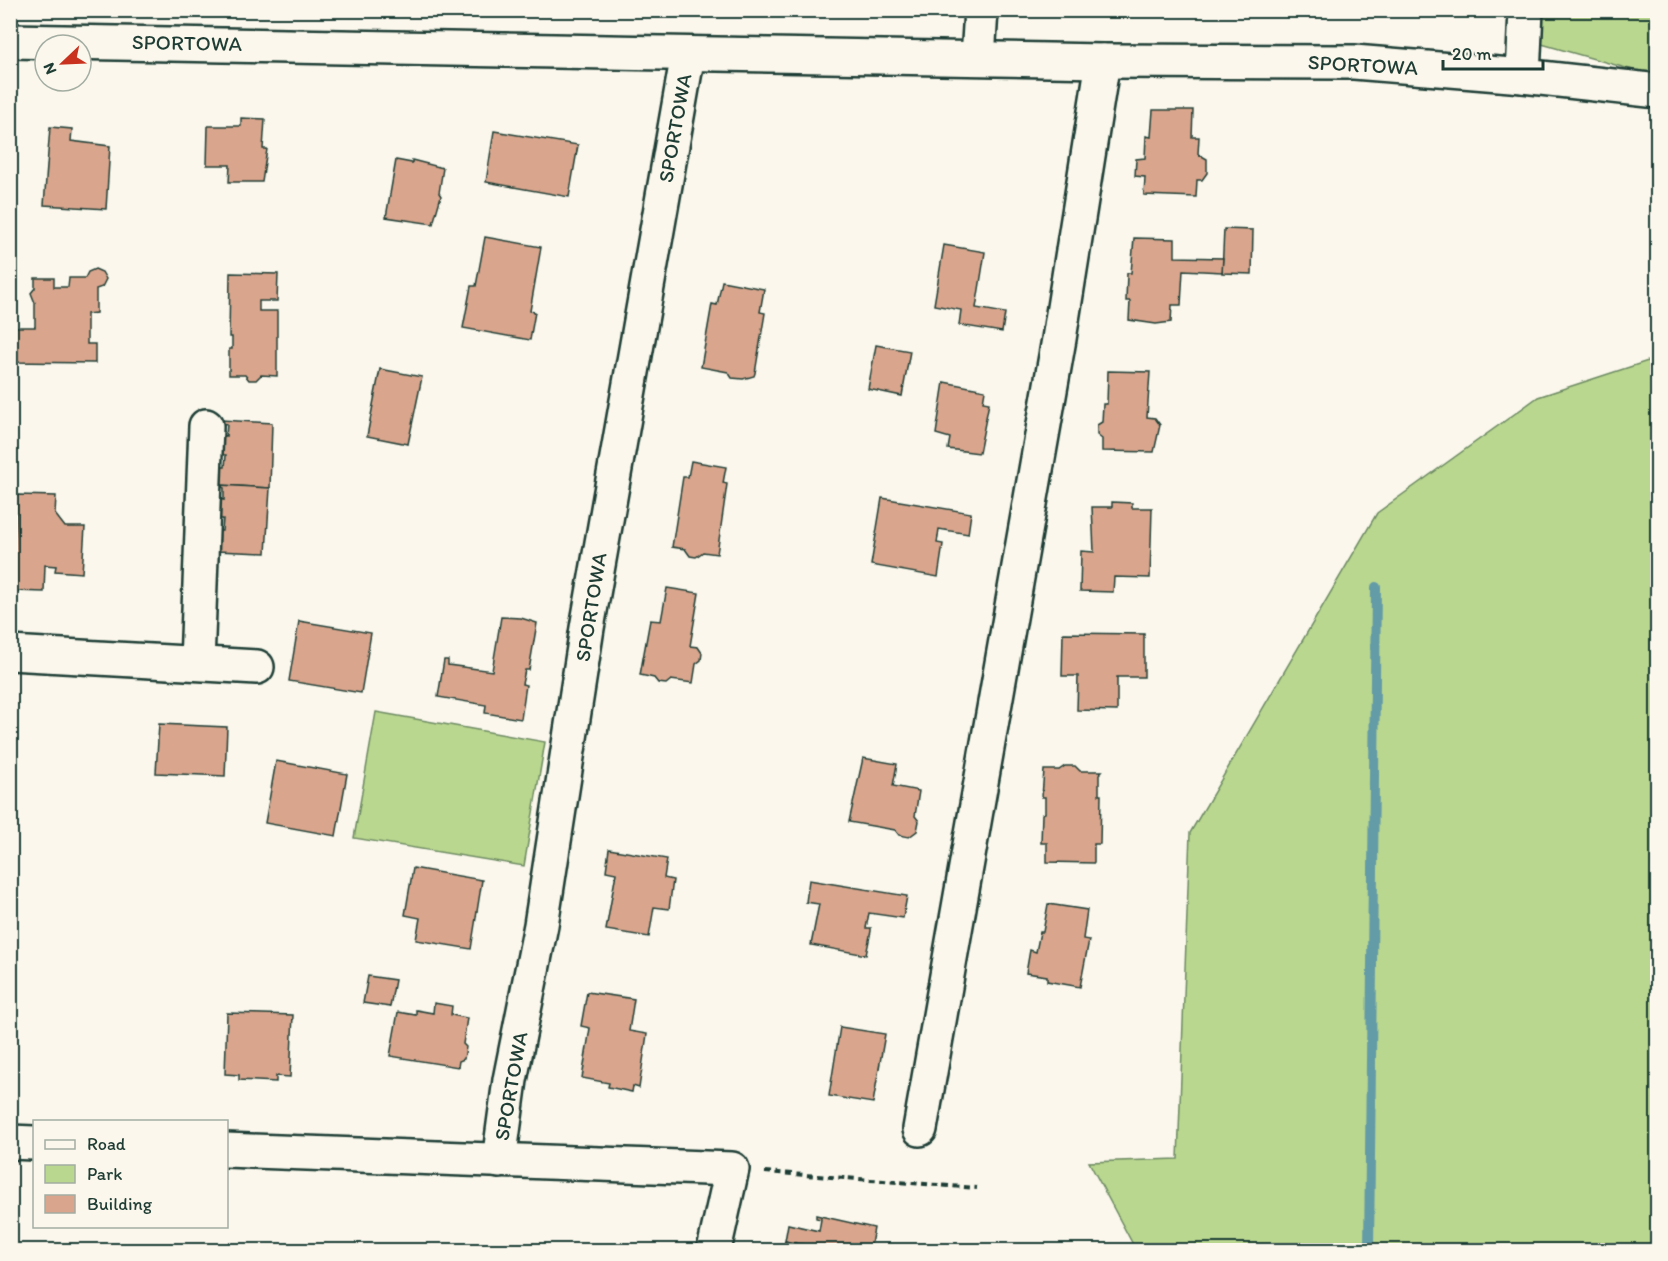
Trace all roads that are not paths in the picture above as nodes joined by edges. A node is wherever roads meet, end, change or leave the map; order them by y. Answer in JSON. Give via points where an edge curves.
{"nodes":[{"id":1,"x":981,"y":10,"type":"edge"},
{"id":2,"x":1526,"y":10,"type":"edge"},
{"id":3,"x":10,"y":41,"type":"edge"},
{"id":4,"x":688,"y":54,"type":"junction"},
{"id":5,"x":978,"y":58,"type":"junction"},
{"id":6,"x":1104,"y":62,"type":"junction"},
{"id":7,"x":1523,"y":76,"type":"junction"},
{"id":8,"x":1658,"y":91,"type":"edge"},
{"id":9,"x":206,"y":426,"type":"dead end"},
{"id":10,"x":10,"y":653,"type":"edge"},
{"id":11,"x":197,"y":663,"type":"junction"},
{"id":12,"x":257,"y":667,"type":"dead end"},
{"id":13,"x":920,"y":1129,"type":"dead end"},
{"id":14,"x":10,"y":1142,"type":"edge"},
{"id":15,"x":33,"y":1143,"type":"edge"},
{"id":16,"x":228,"y":1150,"type":"edge"},
{"id":17,"x":499,"y":1161,"type":"junction"},
{"id":18,"x":714,"y":1251,"type":"edge"}],
"edges":[{"from":1,"to":5,"type":"street"},
{"from":2,"to":7,"type":"street"},
{"from":3,"to":4,"type":"street","name":"SPORTOWA"},
{"from":4,"to":5,"type":"street","name":"SPORTOWA"},
{"from":4,"to":17,"type":"street","name":"SPORTOWA"},
{"from":5,"to":6,"type":"street","name":"SPORTOWA"},
{"from":6,"to":7,"type":"street","name":"SPORTOWA","via":[[1354,62]]},
{"from":6,"to":13,"type":"street"},
{"from":7,"to":8,"type":"street","name":"SPORTOWA"},
{"from":9,"to":11,"type":"street"},
{"from":10,"to":11,"type":"street"},
{"from":11,"to":12,"type":"street"},
{"from":14,"to":15,"type":"street"},
{"from":16,"to":17,"type":"street"},
{"from":17,"to":18,"type":"street","via":[[732,1169]]}]}
